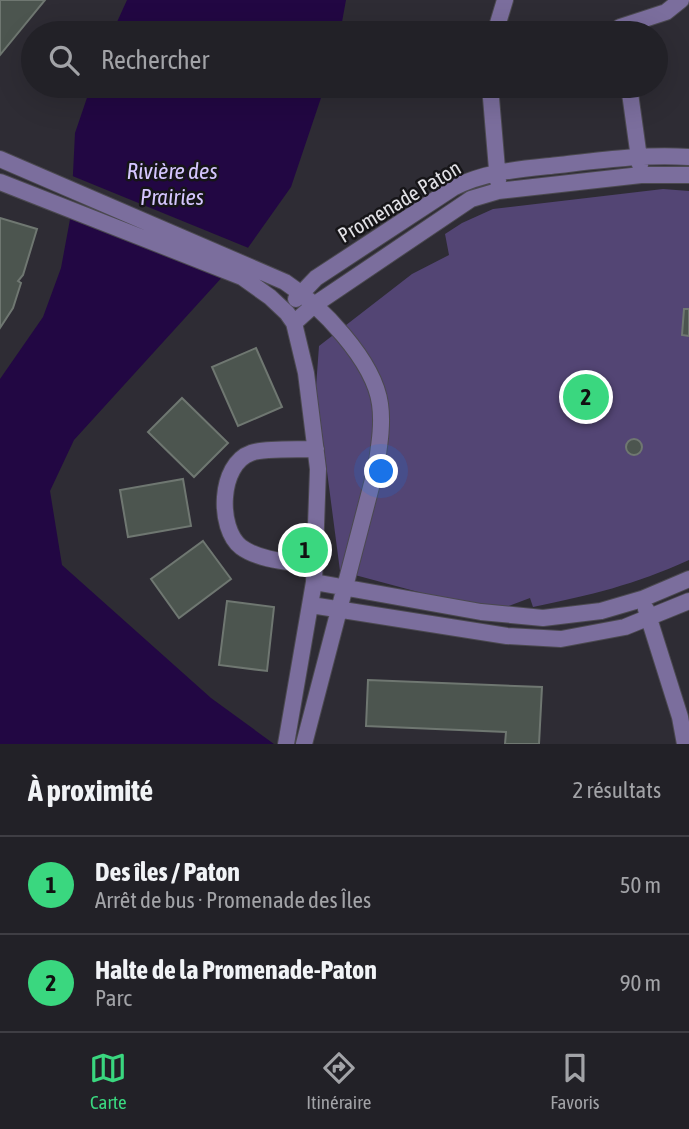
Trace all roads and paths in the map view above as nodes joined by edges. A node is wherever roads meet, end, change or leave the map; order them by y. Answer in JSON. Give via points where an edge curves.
{"nodes":[{"id":1,"x":505,"y":0,"type":"edge"},
{"id":2,"x":681,"y":0,"type":"edge"},
{"id":3,"x":499,"y":21,"type":"edge"},
{"id":4,"x":638,"y":21,"type":"edge"},
{"id":5,"x":491,"y":98,"type":"edge"},
{"id":6,"x":631,"y":98,"type":"edge"},
{"id":7,"x":639,"y":157,"type":"junction"},
{"id":8,"x":689,"y":157,"type":"edge"},
{"id":9,"x":0,"y":159,"type":"edge"},
{"id":10,"x":497,"y":172,"type":"junction"},
{"id":11,"x":641,"y":175,"type":"junction"},
{"id":12,"x":689,"y":175,"type":"edge"},
{"id":13,"x":0,"y":183,"type":"edge"},
{"id":14,"x":498,"y":191,"type":"junction"},
{"id":15,"x":244,"y":271,"type":"junction"},
{"id":16,"x":300,"y":292,"type":"junction"},
{"id":17,"x":314,"y":305,"type":"junction"},
{"id":18,"x":291,"y":318,"type":"junction"},
{"id":19,"x":316,"y":449,"type":"junction"},
{"id":20,"x":314,"y":574,"type":"junction"},
{"id":21,"x":689,"y":579,"type":"edge"},
{"id":22,"x":344,"y":586,"type":"junction"},
{"id":23,"x":642,"y":599,"type":"junction"},
{"id":24,"x":689,"y":601,"type":"edge"},
{"id":25,"x":311,"y":605,"type":"junction"},
{"id":26,"x":337,"y":610,"type":"junction"},
{"id":27,"x":650,"y":618,"type":"junction"},
{"id":28,"x":286,"y":744,"type":"edge"},
{"id":29,"x":304,"y":744,"type":"edge"},
{"id":30,"x":685,"y":744,"type":"edge"}],
"edges":[{"from":1,"to":3,"type":"street"},
{"from":2,"to":4,"type":"street","via":[[666,12]]},
{"from":5,"to":10,"type":"street"},
{"from":6,"to":7,"type":"street"},
{"from":7,"to":8,"type":"street","name":"Promenade Paton"},
{"from":7,"to":10,"type":"street","name":"Promenade Paton"},
{"from":7,"to":11,"type":"street"},
{"from":9,"to":15,"type":"street"},
{"from":10,"to":14,"type":"street"},
{"from":10,"to":16,"type":"street","name":"Promenade Paton","via":[[453,188]]},
{"from":11,"to":12,"type":"street","name":"Promenade Paton"},
{"from":11,"to":14,"type":"street","name":"Promenade Paton"},
{"from":13,"to":15,"type":"street"},
{"from":14,"to":17,"type":"street","name":"Promenade Paton","via":[[471,199],[448,213]]},
{"from":15,"to":16,"type":"street","via":[[285,282]]},
{"from":15,"to":18,"type":"street"},
{"from":16,"to":17,"type":"street"},
{"from":16,"to":18,"type":"street","name":"Promenade Paton"},
{"from":17,"to":18,"type":"street","name":"Promenade Paton"},
{"from":17,"to":22,"type":"street","via":[[352,347],[374,382],[380,403],[376,468]]},
{"from":18,"to":19,"type":"street","via":[[306,373]]},
{"from":19,"to":20,"type":"street"},
{"from":19,"to":20,"type":"street","via":[[251,452],[240,459],[229,477],[225,514],[233,540],[243,549]]},
{"from":20,"to":22,"type":"street"},
{"from":20,"to":25,"type":"street"},
{"from":21,"to":23,"type":"street"},
{"from":22,"to":23,"type":"street","via":[[481,612],[543,618],[601,611]]},
{"from":22,"to":26,"type":"street"},
{"from":23,"to":27,"type":"street"},
{"from":24,"to":27,"type":"street"},
{"from":25,"to":26,"type":"street"},
{"from":25,"to":28,"type":"street"},
{"from":26,"to":27,"type":"street","via":[[507,636],[561,639]]},
{"from":26,"to":29,"type":"street"},
{"from":27,"to":30,"type":"street"}]}
